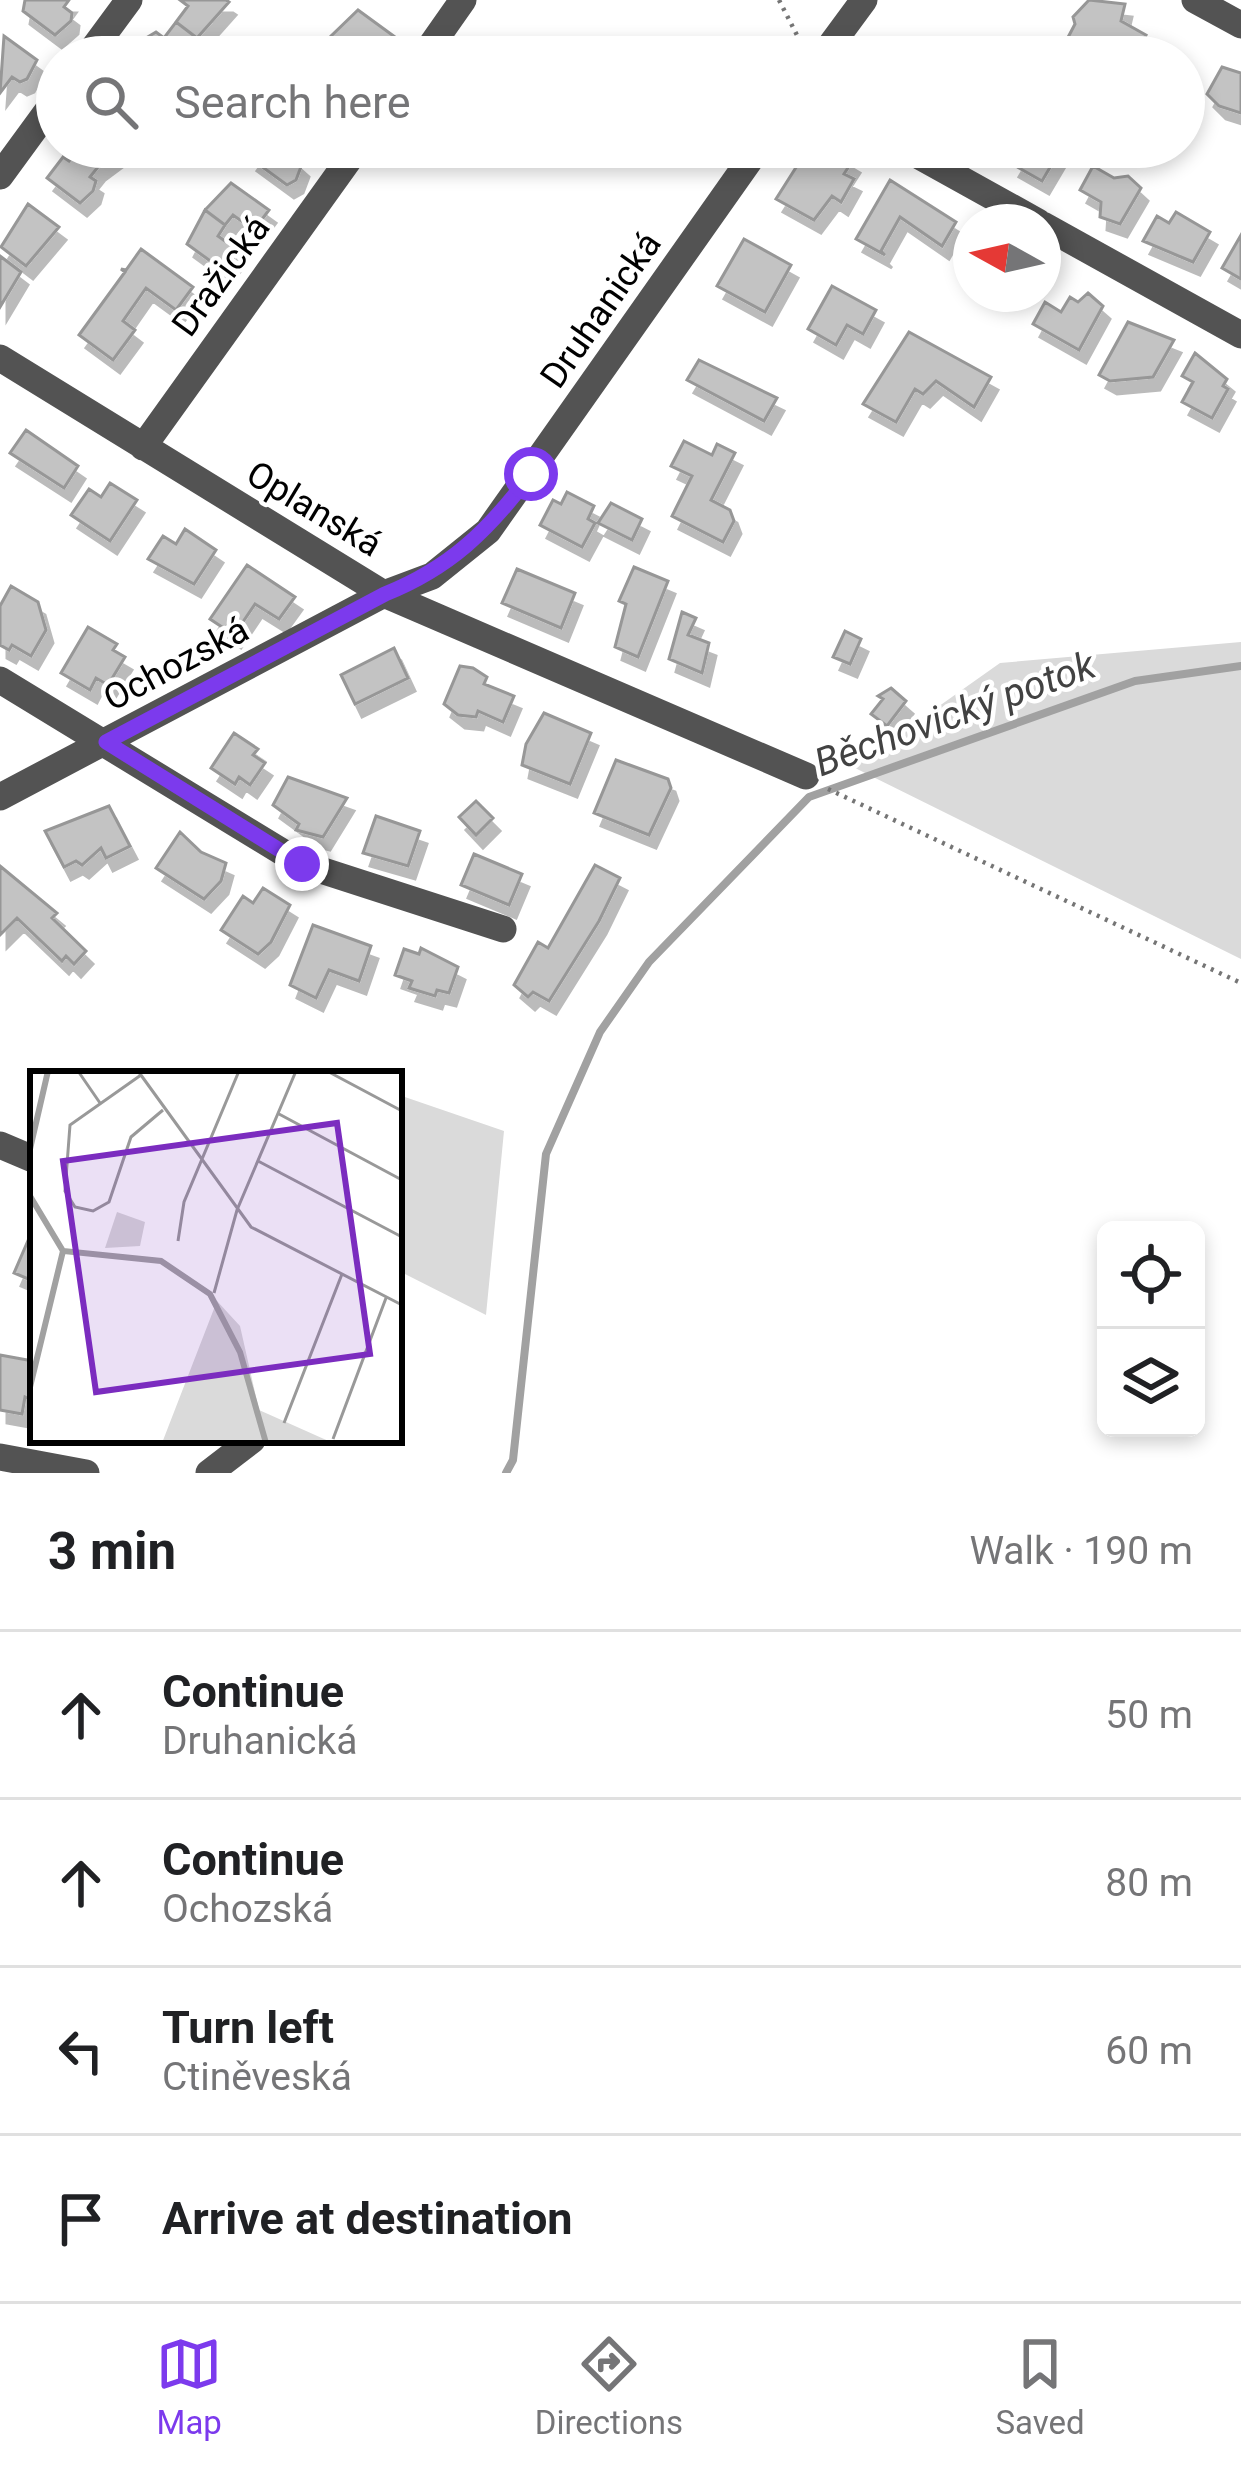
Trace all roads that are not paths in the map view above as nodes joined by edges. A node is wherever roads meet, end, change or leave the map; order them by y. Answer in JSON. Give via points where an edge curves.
{"nodes":[{"id":1,"x":129,"y":0,"type":"edge"},
{"id":2,"x":464,"y":0,"type":"edge"},
{"id":3,"x":864,"y":0,"type":"edge"},
{"id":4,"x":1195,"y":0,"type":"edge"},
{"id":5,"x":1241,"y":25,"type":"edge"},
{"id":6,"x":102,"y":36,"type":"edge"},
{"id":7,"x":437,"y":36,"type":"edge"},
{"id":8,"x":837,"y":36,"type":"edge"},
{"id":9,"x":36,"y":127,"type":"edge"},
{"id":10,"x":343,"y":168,"type":"edge"},
{"id":11,"x":744,"y":168,"type":"edge"},
{"id":12,"x":941,"y":168,"type":"edge"},
{"id":13,"x":0,"y":176,"type":"edge"},
{"id":14,"x":1006,"y":204,"type":"edge"},
{"id":15,"x":1061,"y":234,"type":"edge"},
{"id":16,"x":1241,"y":334,"type":"edge"},
{"id":17,"x":0,"y":358,"type":"edge"},
{"id":18,"x":142,"y":447,"type":"junction"},
{"id":19,"x":385,"y":594,"type":"junction"},
{"id":20,"x":0,"y":680,"type":"edge"},
{"id":21,"x":106,"y":742,"type":"junction"},
{"id":22,"x":806,"y":776,"type":"dead end"},
{"id":23,"x":0,"y":797,"type":"edge"},
{"id":24,"x":503,"y":929,"type":"dead end"},
{"id":25,"x":0,"y":1144,"type":"edge"},
{"id":26,"x":30,"y":1158,"type":"edge"},
{"id":27,"x":248,"y":1443,"type":"edge"},
{"id":28,"x":0,"y":1456,"type":"edge"},
{"id":29,"x":86,"y":1473,"type":"edge"},
{"id":30,"x":209,"y":1473,"type":"edge"}],
"edges":[{"from":1,"to":6,"type":"street"},
{"from":2,"to":7,"type":"street"},
{"from":3,"to":8,"type":"street"},
{"from":4,"to":5,"type":"street"},
{"from":9,"to":13,"type":"street"},
{"from":10,"to":18,"type":"street","name":"Dražická"},
{"from":11,"to":19,"type":"street","name":"Druhanická","via":[[488,531],[432,575]]},
{"from":12,"to":14,"type":"street"},
{"from":15,"to":16,"type":"street"},
{"from":17,"to":18,"type":"street","name":"Oplanská"},
{"from":18,"to":19,"type":"street","name":"Oplanská"},
{"from":19,"to":21,"type":"street","name":"Ochozská"},
{"from":19,"to":22,"type":"street","name":"Oplanská"},
{"from":20,"to":21,"type":"street"},
{"from":21,"to":23,"type":"street","name":"Ochozská"},
{"from":21,"to":24,"type":"street","via":[[302,864]]},
{"from":25,"to":26,"type":"street"},
{"from":27,"to":30,"type":"street"},
{"from":28,"to":29,"type":"street"}]}
